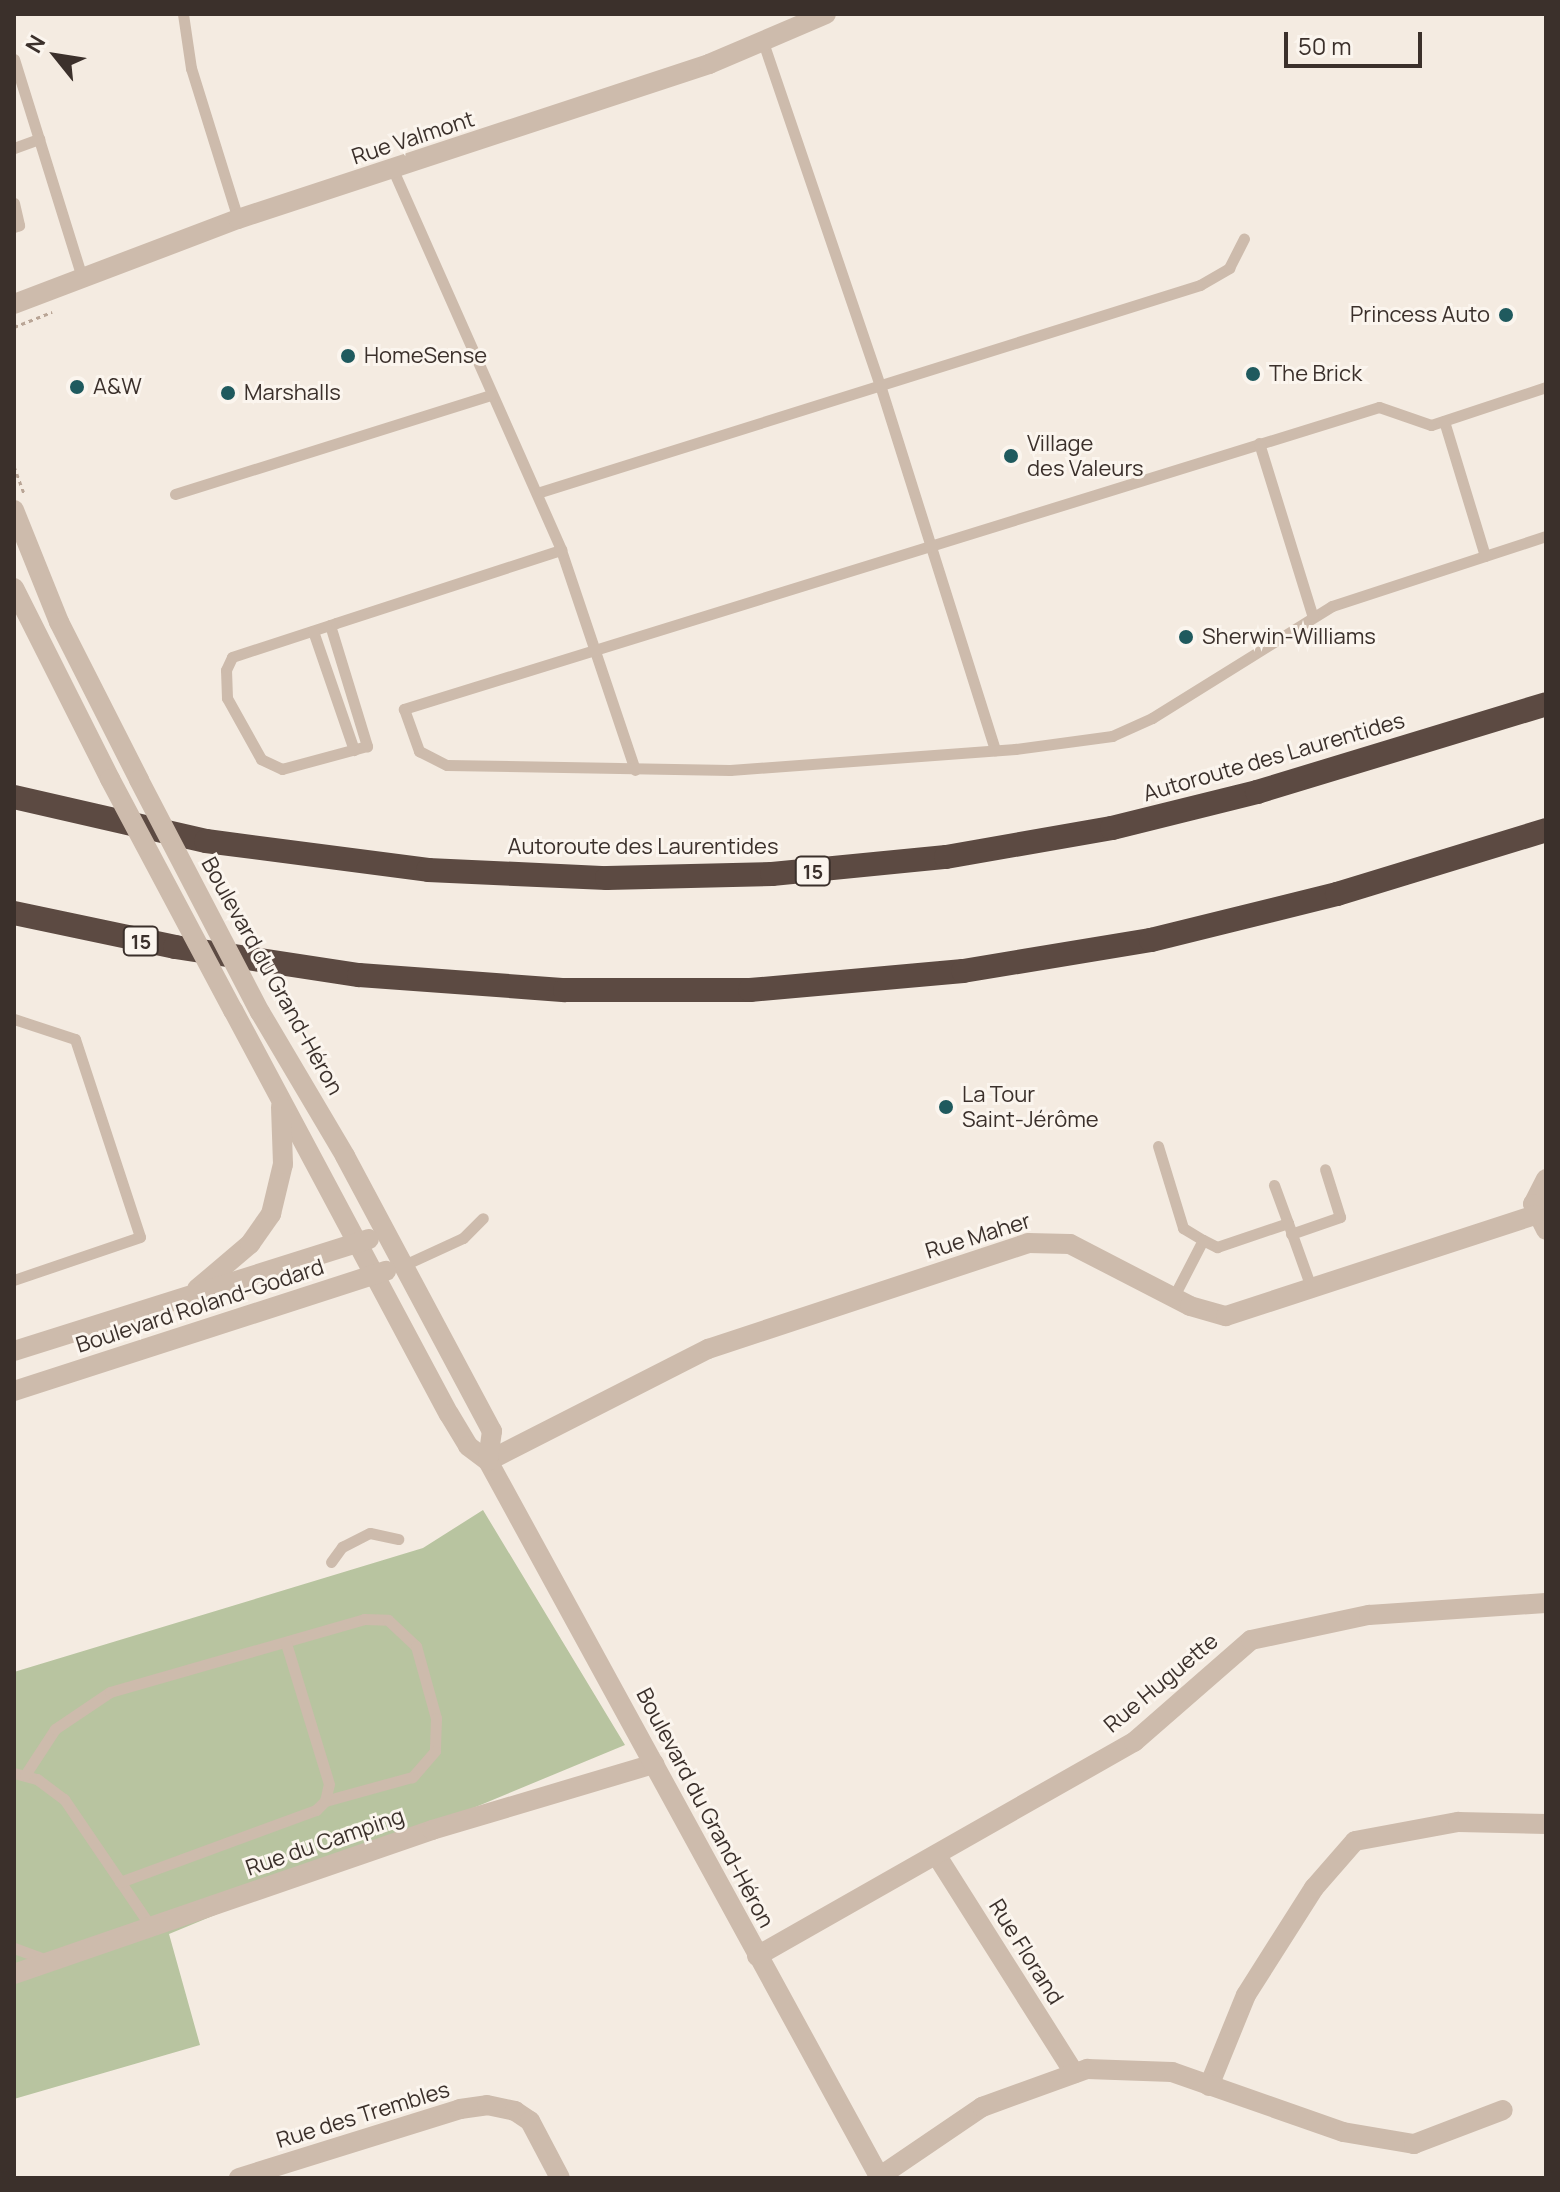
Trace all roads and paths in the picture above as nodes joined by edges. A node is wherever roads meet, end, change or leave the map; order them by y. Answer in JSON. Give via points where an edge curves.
{"nodes":[{"id":1,"x":183,"y":14,"type":"edge"},
{"id":2,"x":826,"y":14,"type":"edge"},
{"id":3,"x":764,"y":45,"type":"junction"},
{"id":4,"x":14,"y":59,"type":"edge"},
{"id":5,"x":39,"y":139,"type":"junction"},
{"id":6,"x":14,"y":148,"type":"edge"},
{"id":7,"x":393,"y":170,"type":"junction"},
{"id":8,"x":14,"y":203,"type":"edge"},
{"id":9,"x":238,"y":219,"type":"junction"},
{"id":10,"x":14,"y":227,"type":"edge"},
{"id":11,"x":1244,"y":239,"type":"dead end"},
{"id":12,"x":83,"y":280,"type":"junction"},
{"id":13,"x":14,"y":304,"type":"edge"},
{"id":14,"x":44,"y":315,"type":"dead end"},
{"id":15,"x":14,"y":327,"type":"edge"},
{"id":16,"x":880,"y":385,"type":"junction"},
{"id":17,"x":1546,"y":387,"type":"edge"},
{"id":18,"x":490,"y":395,"type":"junction"},
{"id":19,"x":1444,"y":421,"type":"junction"},
{"id":20,"x":1259,"y":443,"type":"junction"},
{"id":21,"x":537,"y":493,"type":"junction"},
{"id":22,"x":175,"y":494,"type":"dead end"},
{"id":23,"x":14,"y":510,"type":"edge"},
{"id":24,"x":1546,"y":536,"type":"edge"},
{"id":25,"x":930,"y":545,"type":"junction"},
{"id":26,"x":561,"y":550,"type":"junction"},
{"id":27,"x":1485,"y":556,"type":"junction"},
{"id":28,"x":14,"y":588,"type":"edge"},
{"id":29,"x":1313,"y":617,"type":"junction"},
{"id":30,"x":330,"y":625,"type":"junction"},
{"id":31,"x":313,"y":631,"type":"junction"},
{"id":32,"x":594,"y":649,"type":"junction"},
{"id":33,"x":1546,"y":704,"type":"edge"},
{"id":34,"x":354,"y":750,"type":"junction"},
{"id":35,"x":995,"y":750,"type":"junction"},
{"id":36,"x":635,"y":770,"type":"junction"},
{"id":37,"x":14,"y":797,"type":"edge"},
{"id":38,"x":1546,"y":830,"type":"edge"},
{"id":39,"x":14,"y":913,"type":"edge"},
{"id":40,"x":14,"y":1019,"type":"edge"},
{"id":41,"x":281,"y":1107,"type":"junction"},
{"id":42,"x":1158,"y":1146,"type":"dead end"},
{"id":43,"x":1325,"y":1169,"type":"dead end"},
{"id":44,"x":1546,"y":1179,"type":"edge"},
{"id":45,"x":1274,"y":1185,"type":"dead end"},
{"id":46,"x":483,"y":1218,"type":"dead end"},
{"id":47,"x":1540,"y":1223,"type":"edge"},
{"id":48,"x":1290,"y":1229,"type":"junction"},
{"id":49,"x":384,"y":1233,"type":"junction"},
{"id":50,"x":1203,"y":1240,"type":"junction"},
{"id":51,"x":358,"y":1243,"type":"junction"},
{"id":52,"x":401,"y":1266,"type":"junction"},
{"id":53,"x":374,"y":1276,"type":"junction"},
{"id":54,"x":14,"y":1280,"type":"edge"},
{"id":55,"x":1312,"y":1290,"type":"junction"},
{"id":56,"x":187,"y":1297,"type":"junction"},
{"id":57,"x":1173,"y":1298,"type":"junction"},
{"id":58,"x":14,"y":1351,"type":"edge"},
{"id":59,"x":14,"y":1391,"type":"edge"},
{"id":60,"x":488,"y":1461,"type":"junction"},
{"id":61,"x":398,"y":1539,"type":"dead end"},
{"id":62,"x":331,"y":1562,"type":"dead end"},
{"id":63,"x":1546,"y":1603,"type":"edge"},
{"id":64,"x":286,"y":1643,"type":"junction"},
{"id":65,"x":654,"y":1764,"type":"junction"},
{"id":66,"x":20,"y":1774,"type":"edge"},
{"id":67,"x":325,"y":1801,"type":"junction"},
{"id":68,"x":1546,"y":1824,"type":"edge"},
{"id":69,"x":937,"y":1856,"type":"junction"},
{"id":70,"x":120,"y":1882,"type":"junction"},
{"id":71,"x":151,"y":1927,"type":"junction"},
{"id":72,"x":14,"y":1948,"type":"edge"},
{"id":73,"x":757,"y":1956,"type":"junction"},
{"id":74,"x":50,"y":1961,"type":"junction"},
{"id":75,"x":14,"y":1974,"type":"edge"},
{"id":76,"x":1074,"y":2073,"type":"junction"},
{"id":77,"x":1209,"y":2086,"type":"junction"},
{"id":78,"x":1503,"y":2110,"type":"dead end"},
{"id":79,"x":879,"y":2177,"type":"edge"},
{"id":80,"x":239,"y":2178,"type":"edge"},
{"id":81,"x":560,"y":2178,"type":"edge"}],
"edges":[{"from":1,"to":9,"type":"lane","via":[[191,68]]},
{"from":2,"to":3,"type":"street","name":"Rue Valmont"},
{"from":3,"to":7,"type":"street","name":"Rue Valmont"},
{"from":3,"to":16,"type":"lane"},
{"from":4,"to":5,"type":"lane"},
{"from":5,"to":6,"type":"lane"},
{"from":5,"to":12,"type":"lane"},
{"from":7,"to":9,"type":"street","name":"Rue Valmont"},
{"from":7,"to":18,"type":"lane"},
{"from":8,"to":10,"type":"lane","via":[[19,225]]},
{"from":9,"to":12,"type":"street","name":"Rue Valmont"},
{"from":11,"to":16,"type":"lane","via":[[1229,268],[1200,285]]},
{"from":12,"to":13,"type":"street","name":"Rue Valmont"},
{"from":14,"to":15,"type":"path"},
{"from":16,"to":21,"type":"lane"},
{"from":16,"to":25,"type":"lane"},
{"from":17,"to":19,"type":"lane"},
{"from":18,"to":21,"type":"lane"},
{"from":18,"to":22,"type":"lane"},
{"from":19,"to":20,"type":"lane","via":[[1431,425],[1379,407]]},
{"from":19,"to":27,"type":"lane"},
{"from":20,"to":25,"type":"lane"},
{"from":20,"to":29,"type":"lane"},
{"from":21,"to":26,"type":"lane"},
{"from":23,"to":49,"type":"street","name":"Boulevard du Grand-Héron","bridge":true,"via":[[63,629],[139,780]]},
{"from":24,"to":27,"type":"lane"},
{"from":25,"to":32,"type":"lane"},
{"from":25,"to":35,"type":"lane"},
{"from":26,"to":30,"type":"lane"},
{"from":26,"to":32,"type":"lane"},
{"from":27,"to":29,"type":"lane","via":[[1332,606]]},
{"from":28,"to":41,"type":"street","name":"Boulevard du Grand-Héron","bridge":true},
{"from":29,"to":35,"type":"lane","via":[[1129,730]]},
{"from":30,"to":31,"type":"lane"},
{"from":30,"to":34,"type":"lane","via":[[367,746]]},
{"from":31,"to":34,"type":"lane"},
{"from":31,"to":34,"type":"lane","via":[[232,657],[223,685],[227,698],[261,759],[282,769]]},
{"from":32,"to":36,"type":"lane"},
{"from":32,"to":36,"type":"lane","via":[[404,709],[419,751],[447,765]]},
{"from":33,"to":37,"type":"highway","name":"Autoroute des Laurentides","number":"15","via":[[1257,792],[1112,828],[946,857],[772,874],[607,878],[413,868],[206,841]]},
{"from":35,"to":36,"type":"lane","via":[[754,768]]},
{"from":38,"to":39,"type":"highway","number":"15","via":[[1337,894],[1151,940],[963,971],[750,990],[565,990],[359,975],[175,947]]},
{"from":40,"to":54,"type":"lane","via":[[75,1039],[140,1237]]},
{"from":41,"to":51,"type":"street","name":"Boulevard du Grand-Héron"},
{"from":41,"to":56,"type":"street","via":[[283,1164],[271,1214],[250,1244]]},
{"from":42,"to":50,"type":"lane","via":[[1183,1228]]},
{"from":43,"to":48,"type":"lane","via":[[1340,1217]]},
{"from":44,"to":47,"type":"street","name":"Rue Maher","via":[[1535,1195]]},
{"from":45,"to":48,"type":"lane"},
{"from":46,"to":52,"type":"lane","via":[[463,1238]]},
{"from":47,"to":55,"type":"street","name":"Rue Maher"},
{"from":48,"to":50,"type":"lane","via":[[1217,1247]]},
{"from":48,"to":55,"type":"lane"},
{"from":49,"to":51,"type":"street","name":"Boulevard Roland-Godard"},
{"from":49,"to":52,"type":"street","name":"Boulevard du Grand-Héron"},
{"from":50,"to":57,"type":"lane"},
{"from":51,"to":53,"type":"street","name":"Boulevard du Grand-Héron"},
{"from":51,"to":56,"type":"street","name":"Boulevard Roland-Godard"},
{"from":52,"to":53,"type":"street","name":"Boulevard Roland-Godard"},
{"from":52,"to":60,"type":"street","name":"Boulevard du Grand-Héron","via":[[492,1431]]},
{"from":53,"to":59,"type":"street","name":"Boulevard Roland-Godard"},
{"from":53,"to":60,"type":"street","name":"Boulevard du Grand-Héron","via":[[468,1446]]},
{"from":55,"to":57,"type":"street","name":"Rue Maher","via":[[1226,1316]]},
{"from":56,"to":58,"type":"street","name":"Boulevard Roland-Godard"},
{"from":57,"to":60,"type":"street","name":"Rue Maher","via":[[1070,1244],[1028,1243],[708,1349]]},
{"from":60,"to":65,"type":"street","name":"Boulevard du Grand-Héron"},
{"from":61,"to":62,"type":"lane","via":[[370,1533],[342,1547]]},
{"from":63,"to":69,"type":"street","name":"Rue Huguette","via":[[1369,1615],[1251,1640],[1134,1742]]},
{"from":64,"to":66,"type":"lane","via":[[110,1692],[55,1729]]},
{"from":64,"to":67,"type":"lane","via":[[329,1784]]},
{"from":64,"to":67,"type":"lane","via":[[364,1619],[388,1620],[416,1646],[436,1718],[435,1751],[425,1768],[412,1777]]},
{"from":65,"to":71,"type":"street","name":"Rue du Camping","via":[[432,1830]]},
{"from":65,"to":73,"type":"street","name":"Boulevard du Grand-Héron"},
{"from":66,"to":70,"type":"lane","via":[[64,1799]]},
{"from":67,"to":70,"type":"lane","via":[[316,1810]]},
{"from":68,"to":77,"type":"street","via":[[1458,1822],[1355,1841],[1314,1888],[1246,1995]]},
{"from":69,"to":73,"type":"street","name":"Rue Huguette"},
{"from":69,"to":76,"type":"street","name":"Rue Florand"},
{"from":70,"to":71,"type":"lane"},
{"from":71,"to":74,"type":"street","name":"Rue du Camping"},
{"from":72,"to":74,"type":"lane"},
{"from":73,"to":79,"type":"street","name":"Boulevard du Grand-Héron"},
{"from":74,"to":75,"type":"street","name":"Rue du Camping"},
{"from":76,"to":77,"type":"street","via":[[1172,2072]]},
{"from":76,"to":79,"type":"street","via":[[982,2107]]},
{"from":77,"to":78,"type":"street","via":[[1343,2132],[1414,2144]]},
{"from":80,"to":81,"type":"street","name":"Rue des Trembles","via":[[487,2105],[515,2111],[530,2121]]}]}
